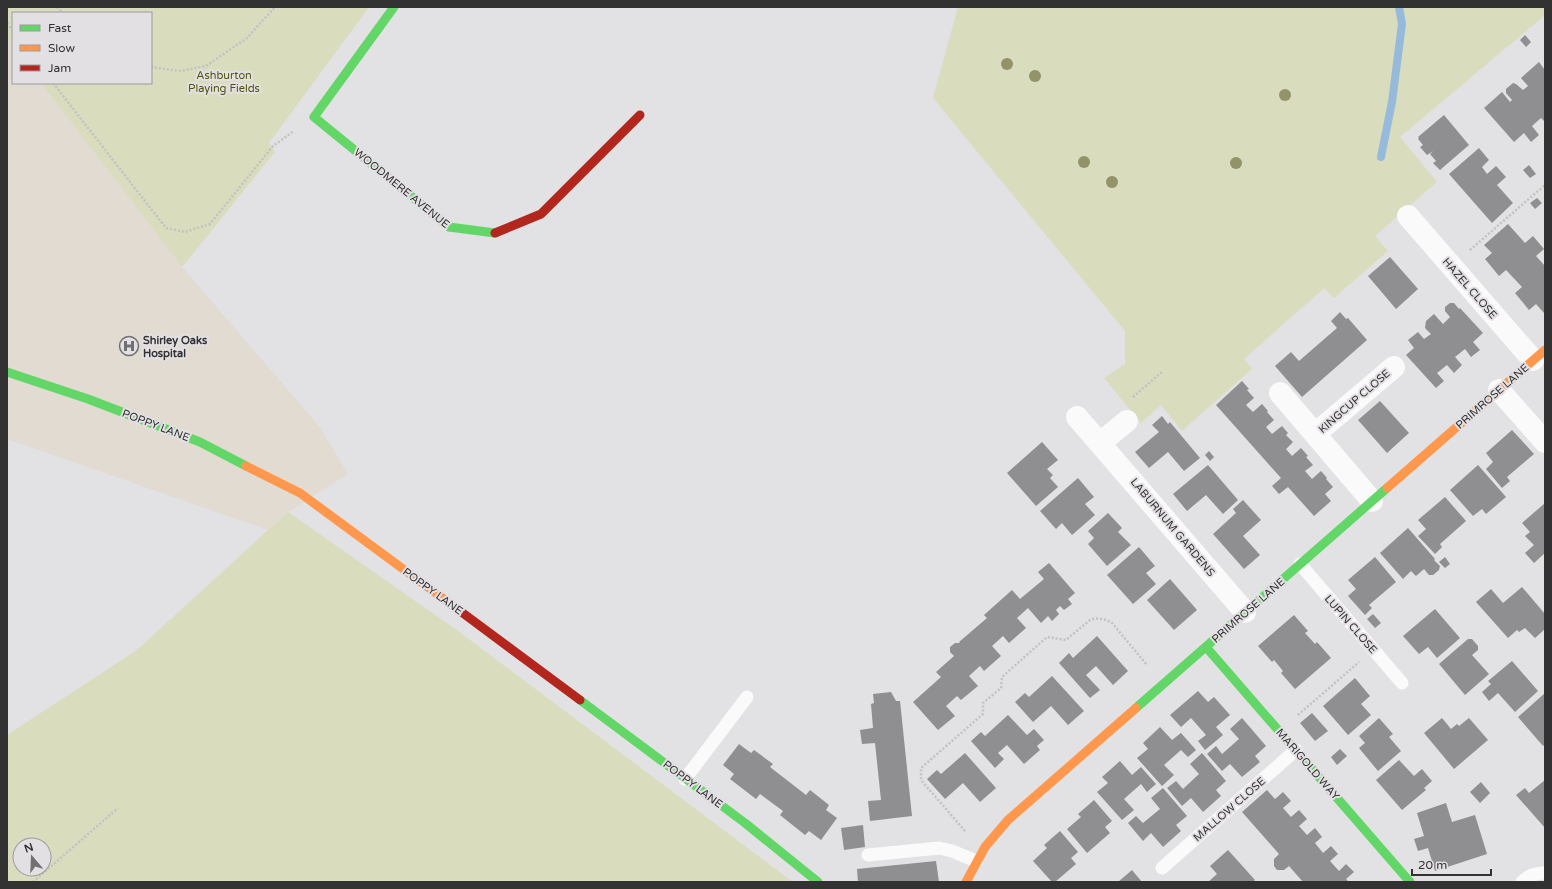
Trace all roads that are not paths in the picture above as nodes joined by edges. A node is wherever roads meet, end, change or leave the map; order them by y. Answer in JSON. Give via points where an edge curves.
{"nodes":[{"id":1,"x":394,"y":7,"type":"edge"},
{"id":2,"x":640,"y":115,"type":"dead end"},
{"id":3,"x":1408,"y":216,"type":"dead end"},
{"id":4,"x":1539,"y":355,"type":"edge"},
{"id":5,"x":1394,"y":367,"type":"dead end"},
{"id":6,"x":7,"y":372,"type":"edge"},
{"id":7,"x":1499,"y":390,"type":"junction"},
{"id":8,"x":1280,"y":393,"type":"dead end"},
{"id":9,"x":1077,"y":417,"type":"dead end"},
{"id":10,"x":1127,"y":421,"type":"road end"},
{"id":11,"x":1315,"y":434,"type":"junction"},
{"id":12,"x":1545,"y":442,"type":"edge"},
{"id":13,"x":1100,"y":443,"type":"junction"},
{"id":14,"x":1372,"y":501,"type":"junction"},
{"id":15,"x":1300,"y":564,"type":"junction"},
{"id":16,"x":1245,"y":612,"type":"junction"},
{"id":17,"x":1206,"y":647,"type":"junction"},
{"id":18,"x":1402,"y":683,"type":"dead end"},
{"id":19,"x":747,"y":697,"type":"dead end"},
{"id":20,"x":1296,"y":750,"type":"junction"},
{"id":21,"x":685,"y":779,"type":"junction"},
{"id":22,"x":868,"y":856,"type":"dead end"},
{"id":23,"x":976,"y":861,"type":"junction"},
{"id":24,"x":1162,"y":868,"type":"dead end"},
{"id":25,"x":1545,"y":873,"type":"edge"},
{"id":26,"x":818,"y":882,"type":"edge"},
{"id":27,"x":966,"y":882,"type":"edge"},
{"id":28,"x":1410,"y":882,"type":"edge"},
{"id":29,"x":1522,"y":882,"type":"edge"}],
"edges":[{"from":1,"to":2,"type":"street","name":"WOODMERE AVENUE","via":[[314,117],[449,227],[496,233],[541,214]]},
{"from":3,"to":4,"type":"street","name":"HAZEL CLOSE","via":[[1451,266]]},
{"from":4,"to":7,"type":"street","name":"PRIMROSE LANE"},
{"from":5,"to":11,"type":"street","name":"KINGCUP CLOSE"},
{"from":6,"to":21,"type":"street","name":"POPPY LANE","via":[[88,399],[200,442],[300,493]]},
{"from":7,"to":12,"type":"street"},
{"from":7,"to":14,"type":"street","name":"PRIMROSE LANE"},
{"from":8,"to":11,"type":"street","name":"KINGCUP CLOSE"},
{"from":9,"to":13,"type":"street","name":"LABURNUM GARDENS"},
{"from":10,"to":13,"type":"street"},
{"from":11,"to":14,"type":"street","name":"KINGCUP CLOSE"},
{"from":13,"to":16,"type":"street","name":"LABURNUM GARDENS"},
{"from":14,"to":15,"type":"street","name":"PRIMROSE LANE"},
{"from":15,"to":16,"type":"street","name":"PRIMROSE LANE"},
{"from":15,"to":18,"type":"lane","name":"LUPIN CLOSE"},
{"from":16,"to":17,"type":"street","name":"PRIMROSE LANE"},
{"from":17,"to":20,"type":"street","name":"MARIGOLD WAY"},
{"from":17,"to":23,"type":"street","name":"PRIMROSE LANE","via":[[1008,820]]},
{"from":19,"to":21,"type":"lane"},
{"from":20,"to":24,"type":"lane","name":"MALLOW CLOSE"},
{"from":20,"to":28,"type":"street","name":"MARIGOLD WAY"},
{"from":21,"to":26,"type":"street","name":"POPPY LANE"},
{"from":22,"to":23,"type":"lane","via":[[939,848]]},
{"from":23,"to":27,"type":"street","name":"PRIMROSE LANE"},
{"from":25,"to":29,"type":"lane","via":[[1534,874]]}]}
